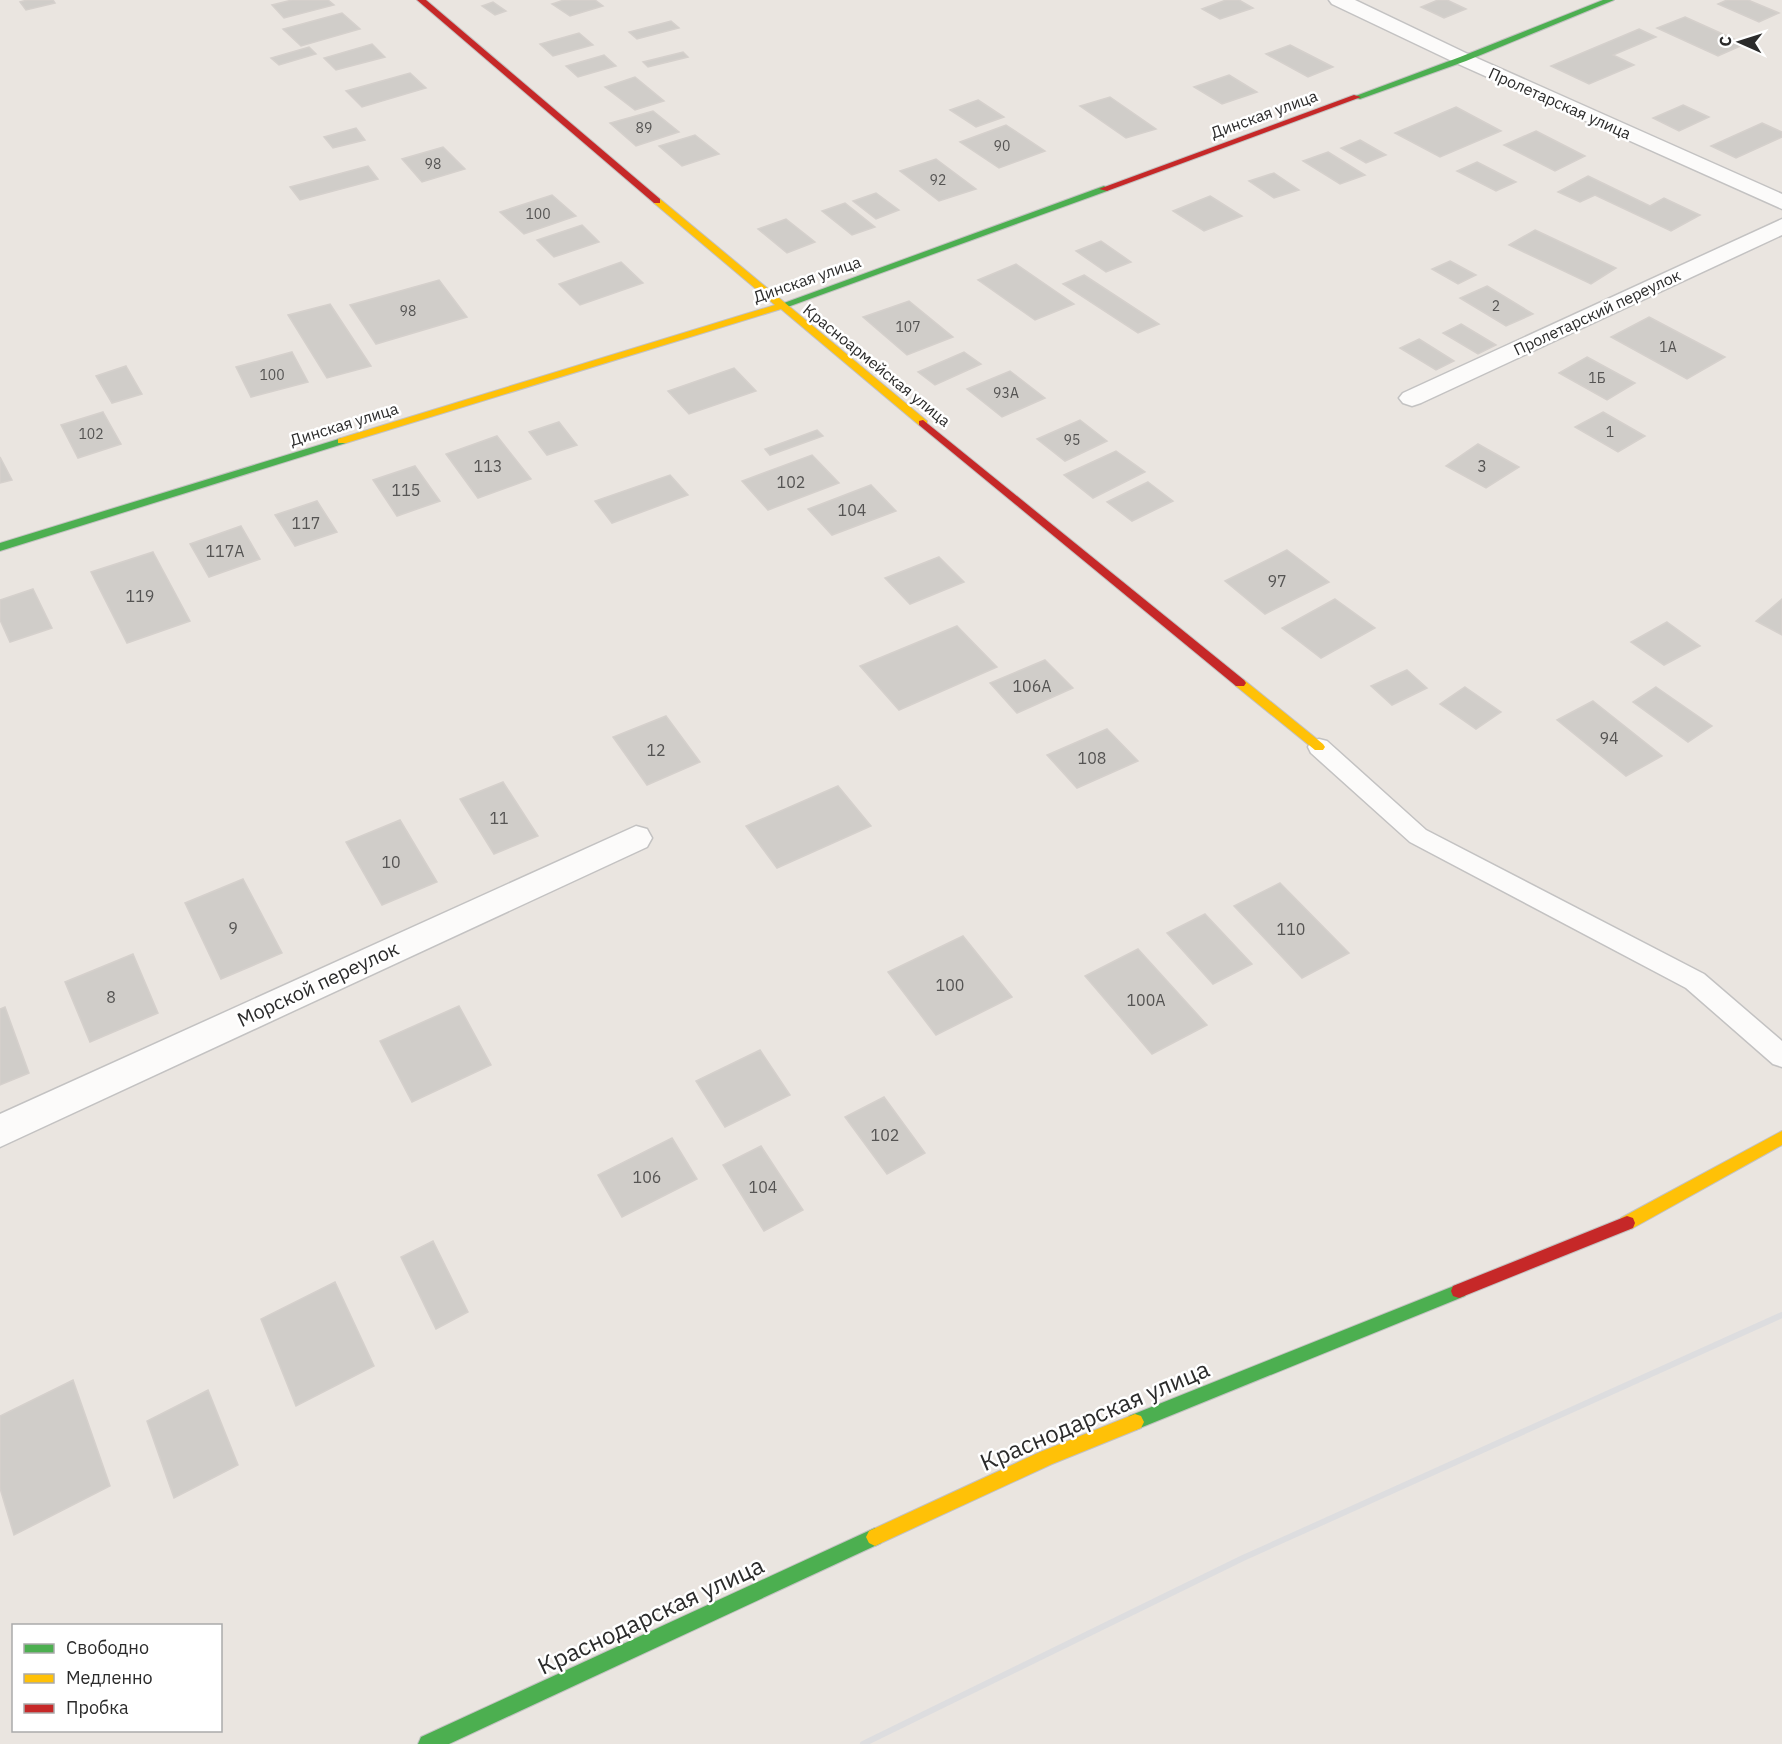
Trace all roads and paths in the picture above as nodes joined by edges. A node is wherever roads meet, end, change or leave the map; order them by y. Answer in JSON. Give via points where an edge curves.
{"nodes":[{"id":1,"x":421,"y":0,"type":"edge"},
{"id":2,"x":1339,"y":0,"type":"edge"},
{"id":3,"x":1610,"y":0,"type":"edge"},
{"id":4,"x":1463,"y":59,"type":"junction"},
{"id":5,"x":1782,"y":202,"type":"edge"},
{"id":6,"x":1782,"y":226,"type":"edge"},
{"id":7,"x":780,"y":306,"type":"junction"},
{"id":8,"x":1412,"y":398,"type":"dead end"},
{"id":9,"x":0,"y":547,"type":"edge"},
{"id":10,"x":1319,"y":747,"type":"joint"},
{"id":11,"x":636,"y":838,"type":"dead end"},
{"id":12,"x":1782,"y":1056,"type":"edge"},
{"id":13,"x":0,"y":1131,"type":"edge"},
{"id":14,"x":1782,"y":1137,"type":"edge"},
{"id":15,"x":428,"y":1744,"type":"edge"}],
"edges":[{"from":1,"to":7,"type":"street","name":"Красноармейская улица"},
{"from":2,"to":4,"type":"street","name":"Пролетарская улица"},
{"from":3,"to":4,"type":"street","name":"Динская улица"},
{"from":4,"to":5,"type":"street","name":"Пролетарская улица"},
{"from":4,"to":7,"type":"street","name":"Динская улица"},
{"from":6,"to":8,"type":"street","name":"Пролетарский переулок"},
{"from":7,"to":9,"type":"street","name":"Динская улица"},
{"from":7,"to":10,"type":"street","name":"Красноармейская улица"},
{"from":10,"to":12,"type":"lane","via":[[1418,836],[1695,981]]},
{"from":11,"to":13,"type":"street","name":"Морской переулок"},
{"from":14,"to":15,"type":"street","name":"Краснодарская улица","via":[[1625,1224],[1046,1458]]}]}
